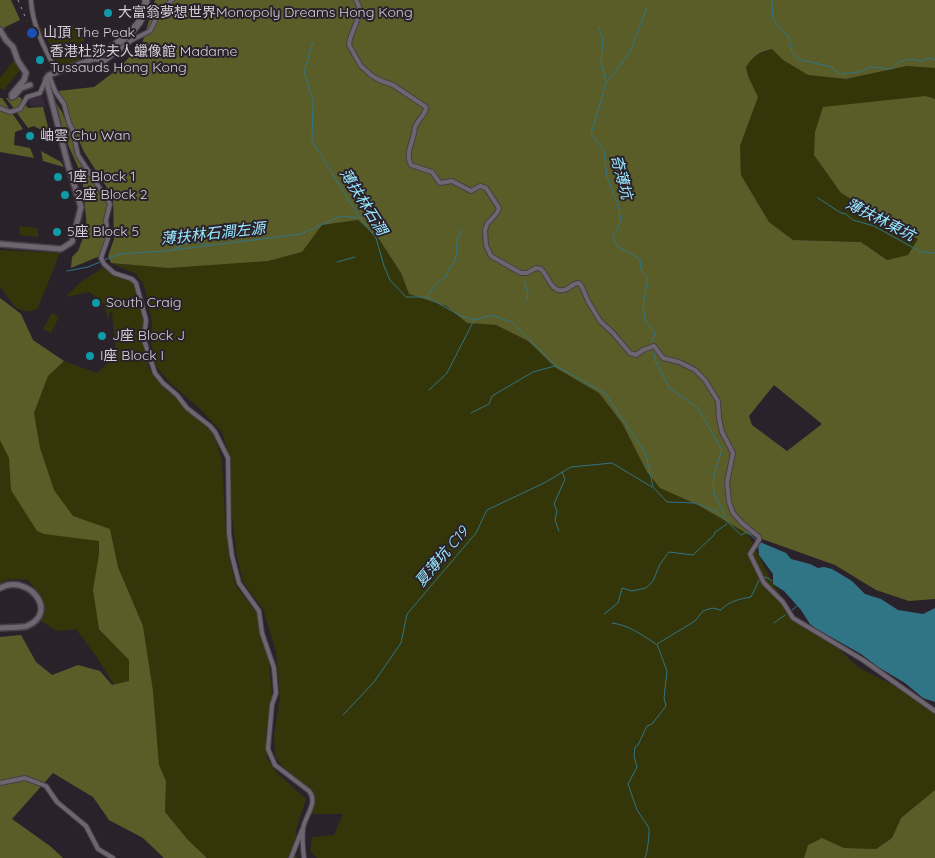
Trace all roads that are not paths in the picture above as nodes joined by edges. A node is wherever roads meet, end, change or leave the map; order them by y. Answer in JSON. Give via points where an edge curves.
{"nodes":[{"id":1,"x":31,"y":0,"type":"edge"},
{"id":2,"x":146,"y":0,"type":"edge"},
{"id":3,"x":172,"y":0,"type":"edge"},
{"id":4,"x":356,"y":0,"type":"edge"},
{"id":5,"x":0,"y":30,"type":"edge"},
{"id":6,"x":105,"y":52,"type":"joint"},
{"id":7,"x":93,"y":58,"type":"junction"},
{"id":8,"x":57,"y":72,"type":"junction"},
{"id":9,"x":48,"y":77,"type":"junction"},
{"id":10,"x":30,"y":85,"type":"dead end"},
{"id":11,"x":0,"y":108,"type":"edge"},
{"id":12,"x":0,"y":244,"type":"edge"},
{"id":13,"x":0,"y":588,"type":"edge"},
{"id":14,"x":0,"y":628,"type":"edge"},
{"id":15,"x":935,"y":711,"type":"edge"},
{"id":16,"x":0,"y":783,"type":"edge"},
{"id":17,"x":303,"y":828,"type":"junction"},
{"id":18,"x":113,"y":858,"type":"edge"},
{"id":19,"x":291,"y":858,"type":"edge"},
{"id":20,"x":304,"y":858,"type":"edge"}],
"edges":[{"from":1,"to":8,"type":"street","via":[[35,25]]},
{"from":2,"to":6,"type":"main road","via":[[146,10],[139,24]]},
{"from":3,"to":7,"type":"street","via":[[148,32],[134,38],[105,61]]},
{"from":4,"to":15,"type":"street","via":[[358,18],[349,45],[362,68],[427,108],[416,123],[410,143],[408,156],[411,165],[432,172],[440,183],[452,181],[470,191],[482,186],[486,188],[499,208],[485,230],[486,245],[492,258],[521,273],[541,269],[558,290],[578,283],[600,321],[630,353],[636,355],[654,346],[663,358],[680,362],[701,375],[717,398],[722,432],[733,453],[726,482],[730,506],[742,524],[758,537],[752,559],[762,580],[797,621],[863,660]]},
{"from":5,"to":10,"type":"street","via":[[13,47],[26,74],[12,97]]},
{"from":6,"to":7,"type":"street"},
{"from":7,"to":8,"type":"street"},
{"from":8,"to":9,"type":"street"},
{"from":9,"to":11,"type":"street","via":[[40,92],[27,97],[20,109],[9,112]]},
{"from":9,"to":12,"type":"street","via":[[62,146],[80,207],[74,238],[61,249]]},
{"from":9,"to":17,"type":"street","via":[[64,104],[78,155],[110,204],[106,220],[108,238],[102,258],[106,267],[132,280],[137,286],[146,320],[143,339],[156,375],[210,426],[227,453],[232,556],[239,584],[259,611],[262,633],[274,668],[276,693],[268,748],[275,766],[311,794],[312,805]]},
{"from":13,"to":14,"type":"street","via":[[10,583],[30,589],[42,607],[37,619],[26,627]]},
{"from":16,"to":18,"type":"street","via":[[25,778],[46,786],[57,802],[86,826],[97,848]]},
{"from":17,"to":19,"type":"street"},
{"from":17,"to":20,"type":"street"}]}
